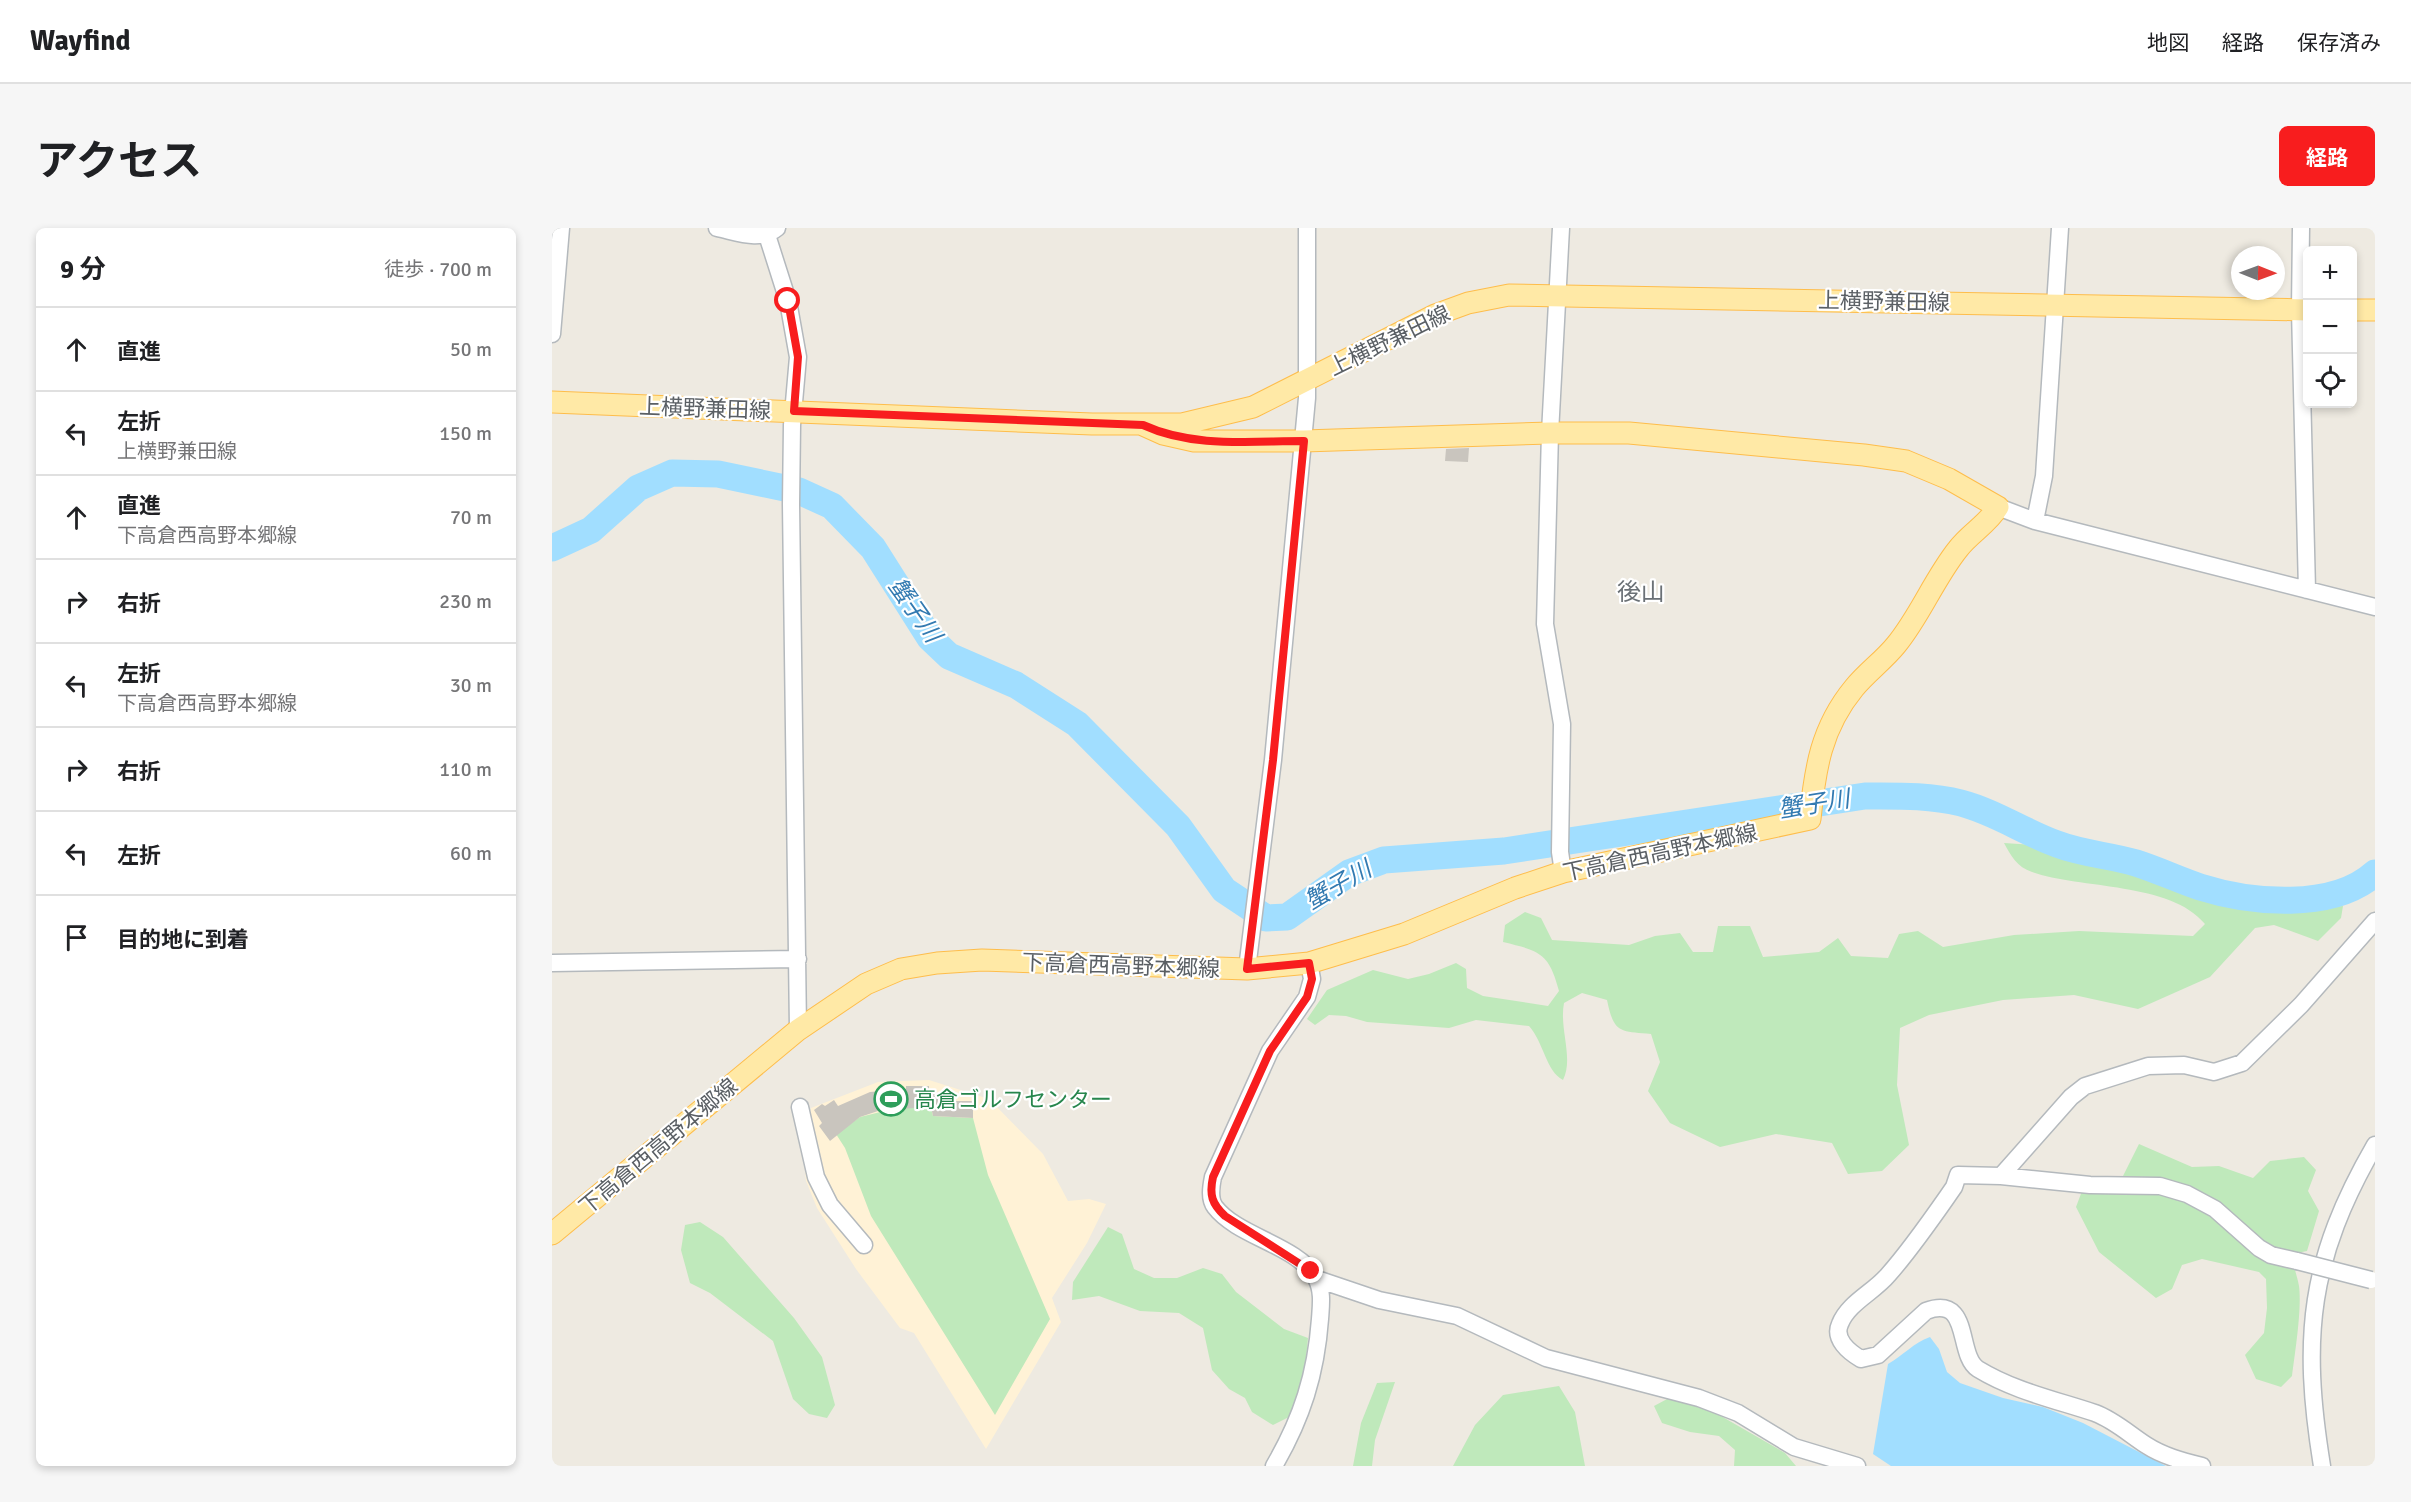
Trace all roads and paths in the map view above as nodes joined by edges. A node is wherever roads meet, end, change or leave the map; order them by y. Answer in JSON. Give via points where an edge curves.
{"nodes":[{"id":1,"x":717,"y":228,"type":"edge"},
{"id":2,"x":1307,"y":228,"type":"edge"},
{"id":3,"x":1561,"y":228,"type":"edge"},
{"id":4,"x":2060,"y":228,"type":"edge"},
{"id":5,"x":2301,"y":228,"type":"edge"},
{"id":6,"x":772,"y":231,"type":"edge"},
{"id":7,"x":558,"y":239,"type":"edge"},
{"id":8,"x":1558,"y":294,"type":"junction"},
{"id":9,"x":2304,"y":300,"type":"edge"},
{"id":10,"x":2056,"y":304,"type":"junction"},
{"id":11,"x":2303,"y":310,"type":"edge"},
{"id":12,"x":2357,"y":310,"type":"edge"},
{"id":13,"x":2375,"y":310,"type":"edge"},
{"id":14,"x":552,"y":334,"type":"edge"},
{"id":15,"x":2304,"y":354,"type":"edge"},
{"id":16,"x":1309,"y":379,"type":"junction"},
{"id":17,"x":552,"y":402,"type":"edge"},
{"id":18,"x":794,"y":411,"type":"junction"},
{"id":19,"x":1143,"y":425,"type":"junction"},
{"id":20,"x":1550,"y":433,"type":"junction"},
{"id":21,"x":1304,"y":441,"type":"junction"},
{"id":22,"x":1998,"y":507,"type":"junction"},
{"id":23,"x":2035,"y":521,"type":"junction"},
{"id":24,"x":2307,"y":590,"type":"junction"},
{"id":25,"x":2375,"y":607,"type":"edge"},
{"id":26,"x":1561,"y":862,"type":"junction"},
{"id":27,"x":2375,"y":921,"type":"edge"},
{"id":28,"x":798,"y":959,"type":"junction"},
{"id":29,"x":552,"y":963,"type":"edge"},
{"id":30,"x":1309,"y":963,"type":"junction"},
{"id":31,"x":1247,"y":969,"type":"junction"},
{"id":32,"x":798,"y":1030,"type":"junction"},
{"id":33,"x":800,"y":1107,"type":"dead end"},
{"id":34,"x":2375,"y":1145,"type":"edge"},
{"id":35,"x":2001,"y":1176,"type":"junction"},
{"id":36,"x":552,"y":1234,"type":"edge"},
{"id":37,"x":864,"y":1245,"type":"dead end"},
{"id":38,"x":1317,"y":1279,"type":"junction"},
{"id":39,"x":2373,"y":1281,"type":"edge"},
{"id":40,"x":1274,"y":1466,"type":"edge"},
{"id":41,"x":1857,"y":1466,"type":"edge"},
{"id":42,"x":2202,"y":1466,"type":"edge"},
{"id":43,"x":2322,"y":1466,"type":"edge"}],
"edges":[{"from":1,"to":6,"type":"street","via":[[758,236]]},
{"from":2,"to":16,"type":"street"},
{"from":3,"to":8,"type":"street"},
{"from":4,"to":10,"type":"street"},
{"from":5,"to":9,"type":"street"},
{"from":6,"to":18,"type":"street","via":[[798,357]]},
{"from":7,"to":14,"type":"street"},
{"from":8,"to":10,"type":"main road","name":"上横野兼田線"},
{"from":8,"to":16,"type":"main road","name":"上横野兼田線","via":[[1509,295],[1468,303],[1435,315]]},
{"from":8,"to":20,"type":"street"},
{"from":10,"to":11,"type":"main road","name":"上横野兼田線"},
{"from":10,"to":23,"type":"street","via":[[2044,476]]},
{"from":12,"to":13,"type":"main road"},
{"from":15,"to":24,"type":"street"},
{"from":16,"to":19,"type":"main road","name":"上横野兼田線","via":[[1253,407],[1216,418]]},
{"from":16,"to":21,"type":"street"},
{"from":17,"to":18,"type":"main road","name":"上横野兼田線"},
{"from":18,"to":19,"type":"main road","name":"上横野兼田線"},
{"from":18,"to":28,"type":"street","via":[[791,504]]},
{"from":19,"to":21,"type":"main road","via":[[1194,441]]},
{"from":20,"to":21,"type":"main road"},
{"from":20,"to":22,"type":"main road","via":[[1629,433],[1906,461],[1949,479]]},
{"from":20,"to":26,"type":"street","via":[[1545,624],[1562,724]]},
{"from":21,"to":31,"type":"street","via":[[1273,760]]},
{"from":22,"to":23,"type":"street"},
{"from":22,"to":26,"type":"main road","name":"下高倉西高野本郷線","via":[[1990,519],[1966,538],[1896,645],[1854,688],[1830,726],[1815,765],[1810,819]]},
{"from":23,"to":24,"type":"street"},
{"from":24,"to":25,"type":"street"},
{"from":26,"to":30,"type":"main road","name":"下高倉西高野本郷線","via":[[1515,888],[1404,934]]},
{"from":27,"to":35,"type":"street","via":[[2301,1005],[2242,1063],[2214,1072],[2184,1065],[2148,1066],[2085,1086]]},
{"from":28,"to":29,"type":"street"},
{"from":28,"to":32,"type":"street"},
{"from":30,"to":31,"type":"main road","name":"下高倉西高野本郷線"},
{"from":30,"to":38,"type":"street","via":[[1312,979],[1307,997],[1270,1051],[1210,1190],[1214,1206],[1225,1216],[1294,1258]]},
{"from":31,"to":32,"type":"main road","name":"下高倉西高野本郷線","via":[[982,960],[937,963],[901,969],[866,984]]},
{"from":32,"to":36,"type":"main road","name":"下高倉西高野本郷線"},
{"from":33,"to":37,"type":"street","via":[[816,1177],[831,1205]]},
{"from":34,"to":43,"type":"street","via":[[2353,1182],[2330,1235],[2315,1297],[2311,1367]]},
{"from":35,"to":39,"type":"street","bridge":true,"via":[[2090,1185],[2160,1186],[2187,1194],[2214,1209],[2265,1251]]},
{"from":35,"to":42,"type":"street","via":[[1958,1175],[1954,1187],[1889,1274],[1845,1315],[1838,1334],[1842,1344],[1861,1359],[1870,1359],[1926,1311],[1935,1307],[1946,1309],[1962,1326],[1969,1360],[1977,1368],[2007,1383],[2096,1414],[2169,1457]]},
{"from":38,"to":40,"type":"street","via":[[1321,1299],[1315,1370],[1305,1402]]},
{"from":38,"to":41,"type":"street","via":[[1379,1300],[1457,1316],[1556,1361],[1699,1398],[1738,1413],[1794,1447]]}]}
